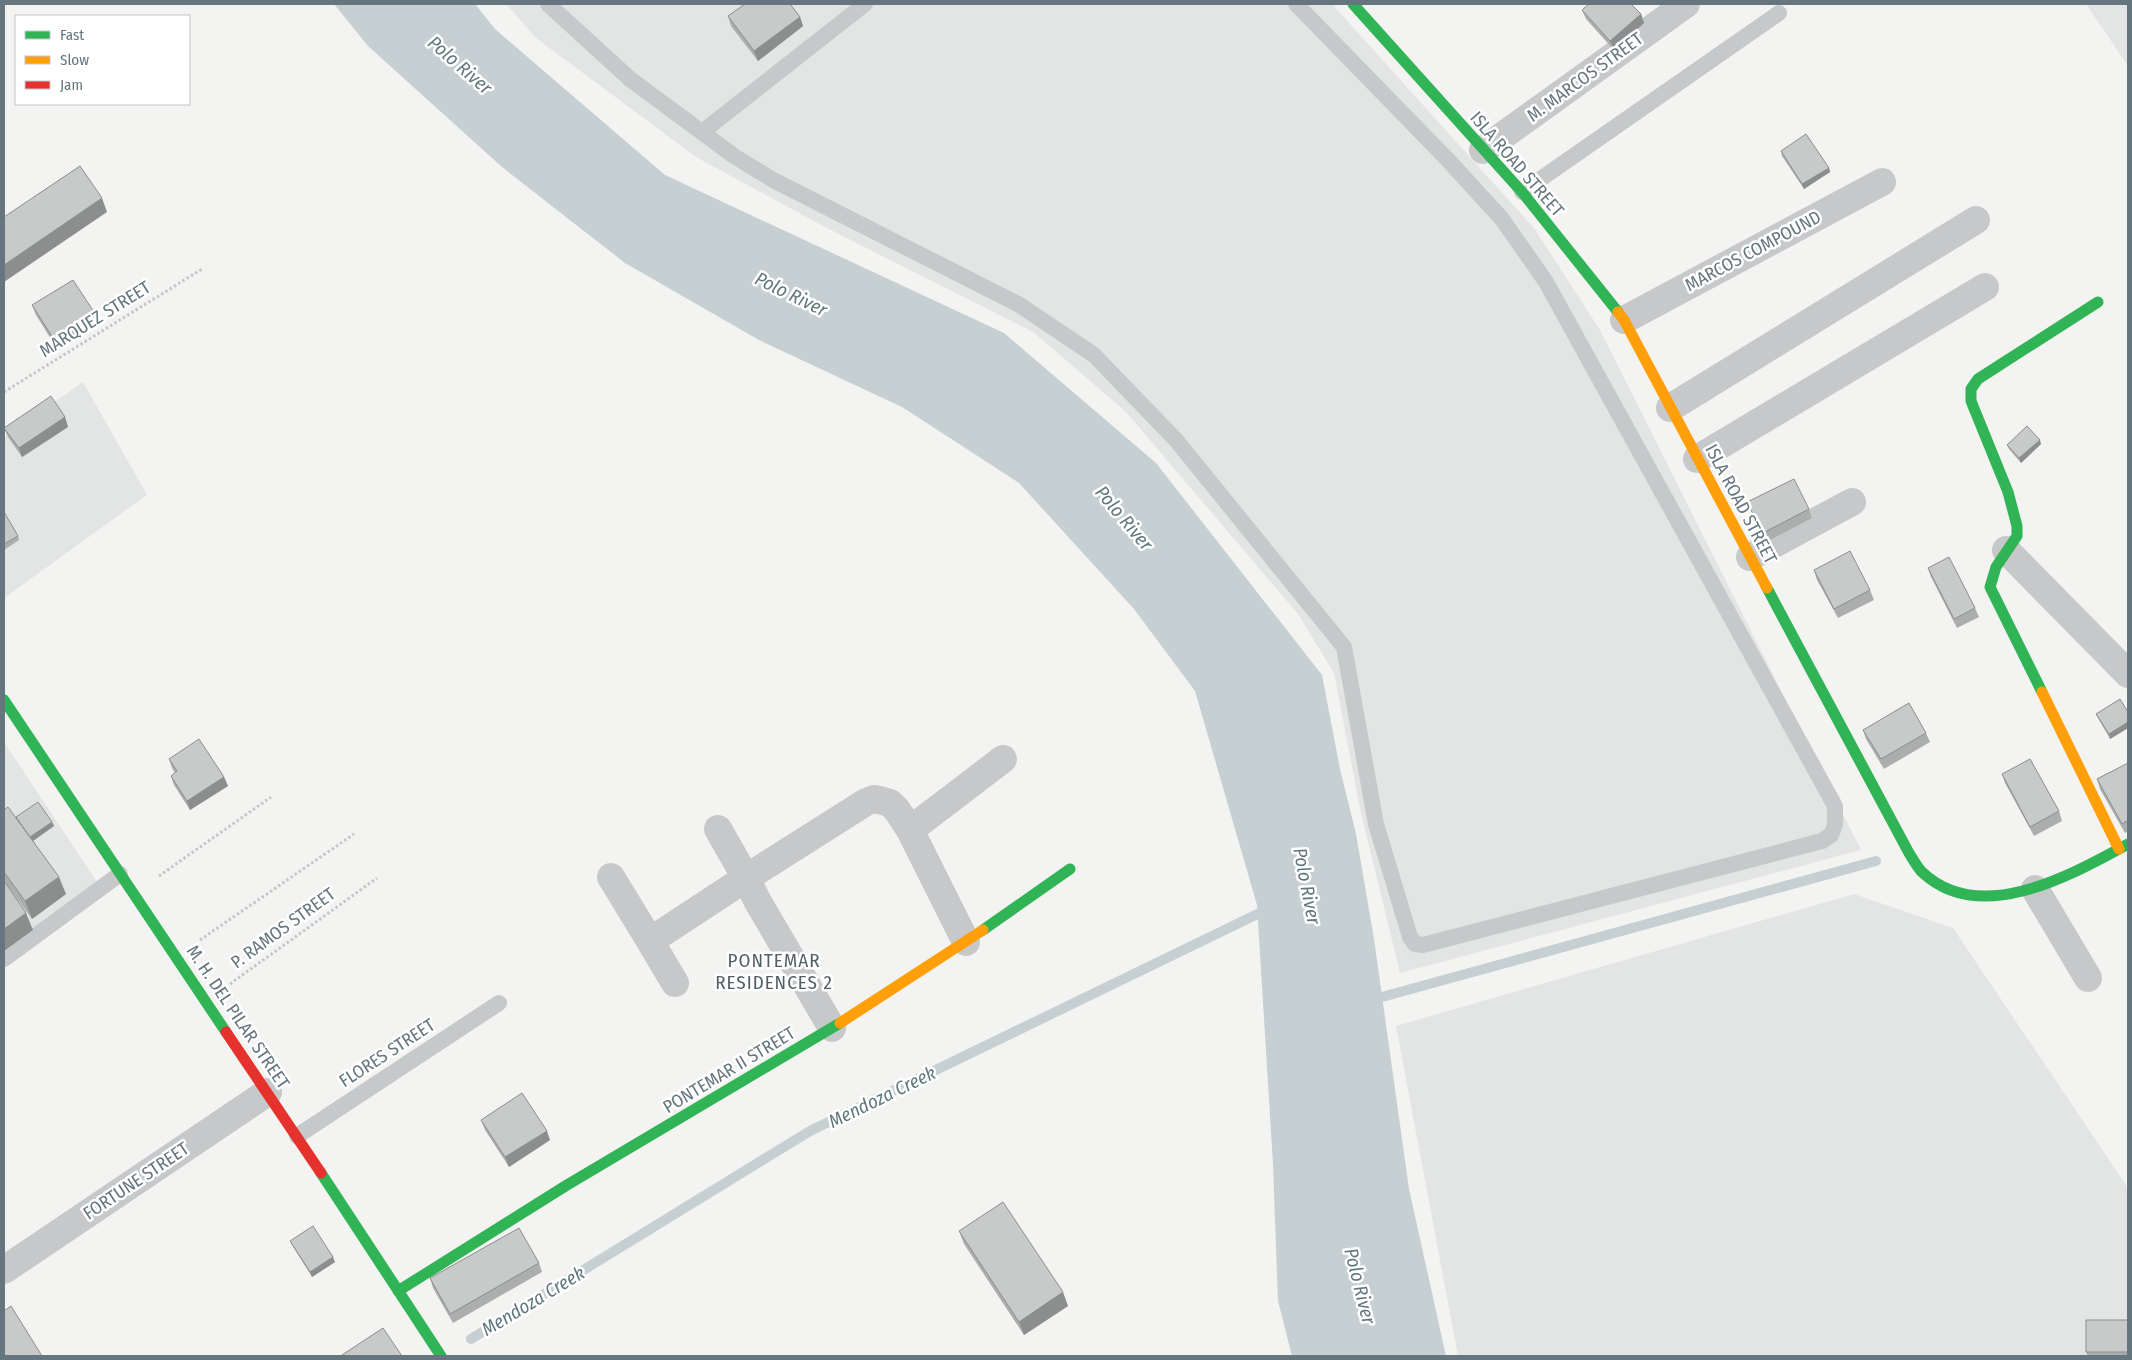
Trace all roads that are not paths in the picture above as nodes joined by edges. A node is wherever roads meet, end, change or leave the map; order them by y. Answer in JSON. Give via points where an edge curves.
{"nodes":[{"id":1,"x":548,"y":4,"type":"edge"},
{"id":2,"x":865,"y":4,"type":"edge"},
{"id":3,"x":1296,"y":4,"type":"edge"},
{"id":4,"x":1353,"y":4,"type":"edge"},
{"id":5,"x":1686,"y":4,"type":"edge"},
{"id":6,"x":1779,"y":12,"type":"dead end"},
{"id":7,"x":702,"y":132,"type":"junction"},
{"id":8,"x":1483,"y":150,"type":"junction"},
{"id":9,"x":1882,"y":182,"type":"dead end"},
{"id":10,"x":1522,"y":192,"type":"junction"},
{"id":11,"x":1976,"y":220,"type":"dead end"},
{"id":12,"x":1985,"y":287,"type":"dead end"},
{"id":13,"x":2098,"y":302,"type":"dead end"},
{"id":14,"x":1624,"y":320,"type":"junction"},
{"id":15,"x":1670,"y":408,"type":"junction"},
{"id":16,"x":1697,"y":459,"type":"junction"},
{"id":17,"x":1852,"y":502,"type":"dead end"},
{"id":18,"x":2006,"y":550,"type":"junction"},
{"id":19,"x":1750,"y":557,"type":"junction"},
{"id":20,"x":2128,"y":674,"type":"edge"},
{"id":21,"x":4,"y":700,"type":"edge"},
{"id":22,"x":1003,"y":759,"type":"dead end"},
{"id":23,"x":718,"y":828,"type":"dead end"},
{"id":24,"x":910,"y":830,"type":"junction"},
{"id":25,"x":2124,"y":846,"type":"edge"},
{"id":26,"x":1070,"y":868,"type":"dead end"},
{"id":27,"x":120,"y":874,"type":"junction"},
{"id":28,"x":611,"y":876,"type":"dead end"},
{"id":29,"x":746,"y":878,"type":"junction"},
{"id":30,"x":2035,"y":889,"type":"junction"},
{"id":31,"x":650,"y":941,"type":"junction"},
{"id":32,"x":966,"y":942,"type":"junction"},
{"id":33,"x":4,"y":959,"type":"edge"},
{"id":34,"x":2088,"y":978,"type":"dead end"},
{"id":35,"x":675,"y":983,"type":"dead end"},
{"id":36,"x":499,"y":1003,"type":"dead end"},
{"id":37,"x":832,"y":1028,"type":"junction"},
{"id":38,"x":268,"y":1092,"type":"junction"},
{"id":39,"x":297,"y":1136,"type":"junction"},
{"id":40,"x":4,"y":1270,"type":"edge"},
{"id":41,"x":398,"y":1291,"type":"junction"},
{"id":42,"x":441,"y":1356,"type":"edge"}],
"edges":[{"from":1,"to":7,"type":"lane","via":[[630,79]]},
{"from":2,"to":7,"type":"lane"},
{"from":3,"to":7,"type":"lane","via":[[1502,219],[1546,282],[1835,806],[1835,825],[1831,835],[1423,945],[1415,944],[1410,937],[1376,824],[1344,647],[1176,440],[1094,355],[1025,309],[773,180]]},
{"from":4,"to":8,"type":"street","name":"ISLA ROAD STREET"},
{"from":5,"to":8,"type":"street","name":"M. MARCOS STREET"},
{"from":6,"to":10,"type":"lane"},
{"from":8,"to":10,"type":"street","name":"ISLA ROAD STREET"},
{"from":9,"to":14,"type":"street","name":"MARCOS COMPOUND"},
{"from":10,"to":14,"type":"street","name":"ISLA ROAD STREET"},
{"from":11,"to":15,"type":"street"},
{"from":12,"to":16,"type":"street"},
{"from":13,"to":18,"type":"street","via":[[1978,379],[1971,389],[1971,401],[2018,525],[2017,536]]},
{"from":14,"to":15,"type":"street","name":"ISLA ROAD STREET"},
{"from":15,"to":16,"type":"street","name":"ISLA ROAD STREET"},
{"from":16,"to":19,"type":"street","name":"ISLA ROAD STREET"},
{"from":17,"to":19,"type":"street"},
{"from":18,"to":20,"type":"street"},
{"from":18,"to":25,"type":"street","via":[[1990,579],[1990,587]]},
{"from":19,"to":30,"type":"street","name":"ISLA ROAD STREET","via":[[1921,871],[1937,883],[1960,893],[2008,895]]},
{"from":21,"to":27,"type":"street","name":"M. H. DEL PILAR STREET"},
{"from":22,"to":24,"type":"street"},
{"from":23,"to":29,"type":"street"},
{"from":24,"to":29,"type":"street","via":[[890,803],[874,799]]},
{"from":24,"to":32,"type":"street"},
{"from":25,"to":30,"type":"street","name":"ISLA ROAD STREET"},
{"from":26,"to":32,"type":"street","name":"PONTEMAR II STREET"},
{"from":27,"to":33,"type":"lane"},
{"from":27,"to":38,"type":"street","name":"M. H. DEL PILAR STREET"},
{"from":28,"to":31,"type":"street"},
{"from":29,"to":31,"type":"street"},
{"from":29,"to":37,"type":"street"},
{"from":30,"to":34,"type":"street"},
{"from":31,"to":35,"type":"street"},
{"from":32,"to":37,"type":"street","name":"PONTEMAR II STREET"},
{"from":36,"to":39,"type":"lane","name":"FLORES STREET"},
{"from":37,"to":41,"type":"street","name":"PONTEMAR II STREET"},
{"from":38,"to":39,"type":"street","name":"M. H. DEL PILAR STREET"},
{"from":38,"to":40,"type":"street","name":"FORTUNE STREET"},
{"from":39,"to":41,"type":"street","name":"M. H. DEL PILAR STREET"},
{"from":41,"to":42,"type":"street","name":"M. H. DEL PILAR STREET"}]}
